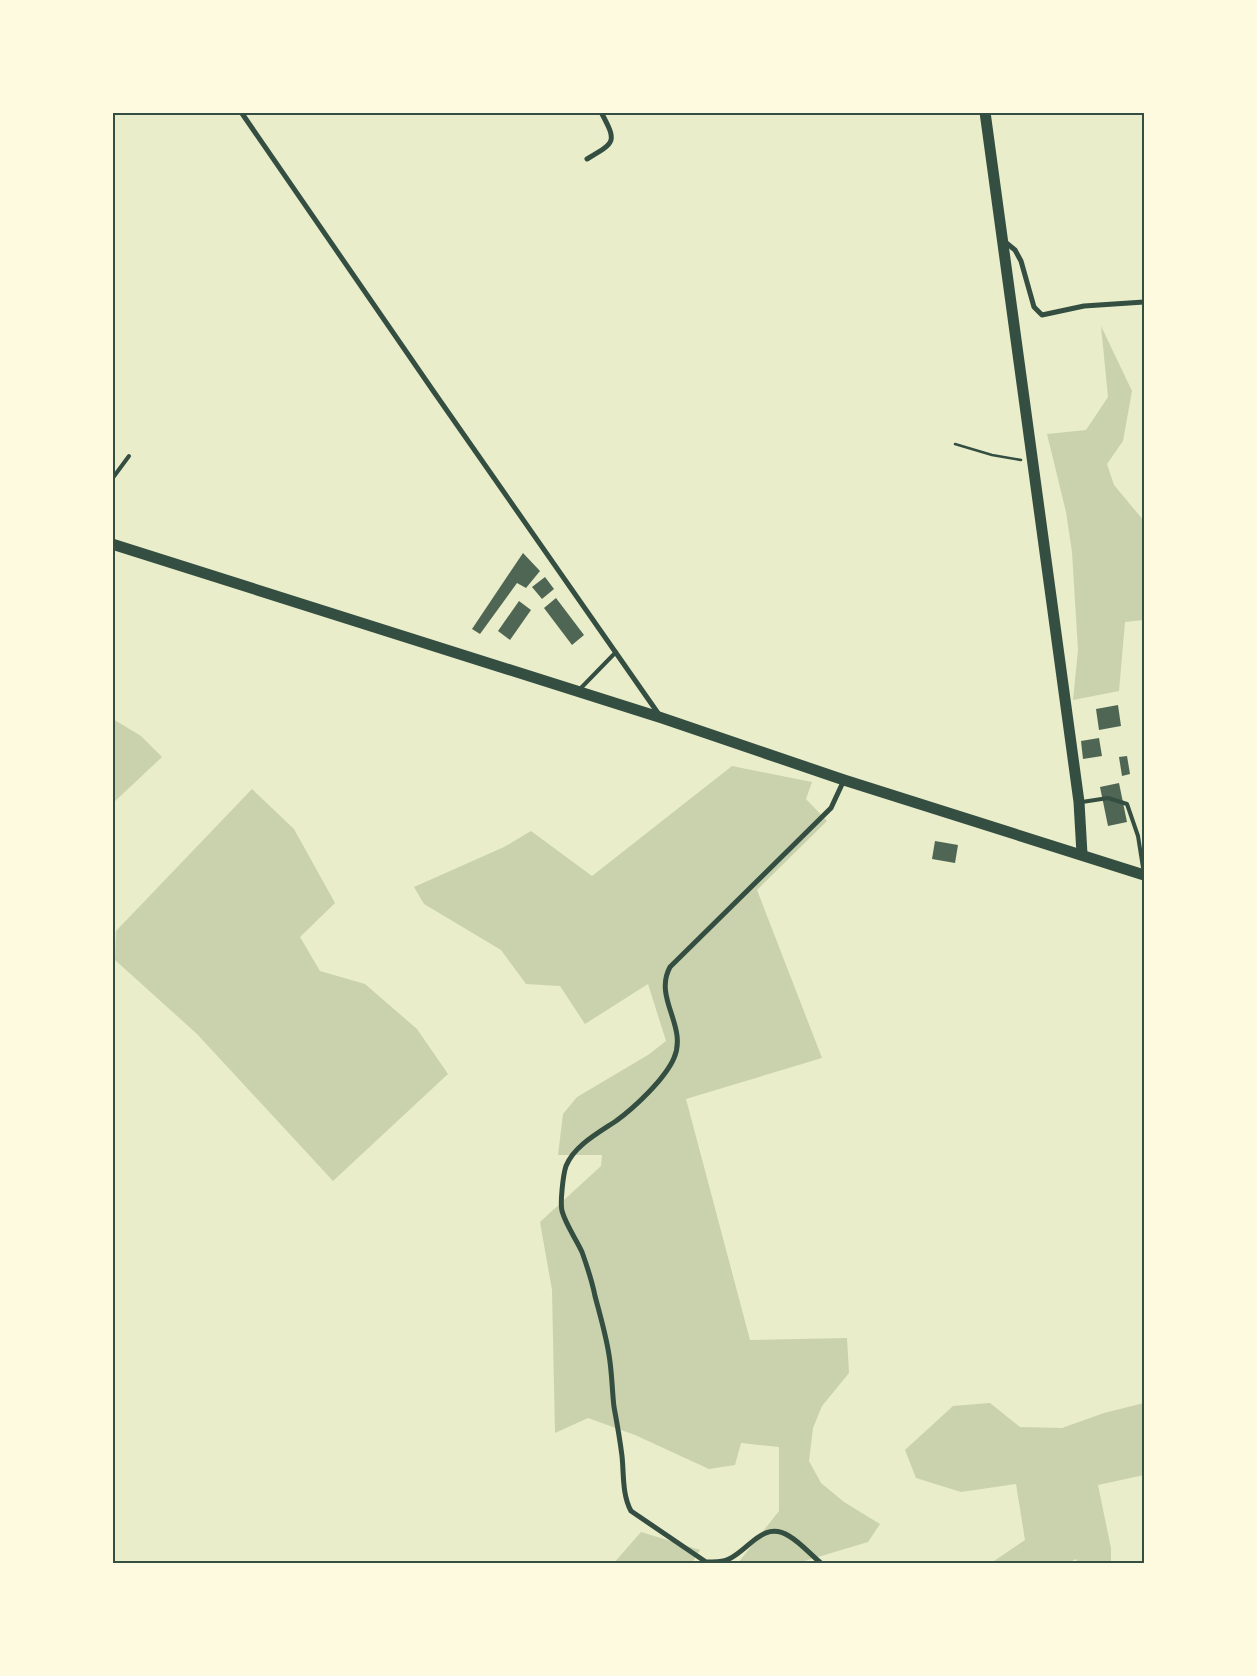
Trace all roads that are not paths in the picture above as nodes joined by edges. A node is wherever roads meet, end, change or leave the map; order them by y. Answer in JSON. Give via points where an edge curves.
{"nodes":[{"id":1,"x":241,"y":112,"type":"edge"},
{"id":2,"x":601,"y":112,"type":"edge"},
{"id":3,"x":985,"y":112,"type":"edge"},
{"id":4,"x":587,"y":159,"type":"dead end"},
{"id":5,"x":1002,"y":238,"type":"junction"},
{"id":6,"x":1144,"y":302,"type":"edge"},
{"id":7,"x":129,"y":456,"type":"dead end"},
{"id":8,"x":112,"y":479,"type":"edge"},
{"id":9,"x":112,"y":544,"type":"edge"},
{"id":10,"x":616,"y":652,"type":"junction"},
{"id":11,"x":578,"y":691,"type":"junction"},
{"id":12,"x":662,"y":718,"type":"junction"},
{"id":13,"x":844,"y":780,"type":"junction"},
{"id":14,"x":1079,"y":802,"type":"junction"},
{"id":15,"x":1082,"y":854,"type":"junction"},
{"id":16,"x":1144,"y":874,"type":"edge"},
{"id":17,"x":822,"y":1564,"type":"edge"}],
"edges":[{"from":1,"to":10,"type":"street"},
{"from":2,"to":4,"type":"street","via":[[611,132],[610,145]]},
{"from":3,"to":5,"type":"main road"},
{"from":5,"to":6,"type":"street","via":[[1021,261],[1034,307],[1042,315],[1084,306]]},
{"from":5,"to":14,"type":"main road"},
{"from":7,"to":8,"type":"lane"},
{"from":9,"to":11,"type":"main road"},
{"from":10,"to":11,"type":"lane"},
{"from":10,"to":12,"type":"street"},
{"from":11,"to":12,"type":"main road"},
{"from":12,"to":13,"type":"main road"},
{"from":13,"to":15,"type":"main road"},
{"from":13,"to":17,"type":"street","via":[[830,808],[670,967],[664,986],[677,1034],[674,1057],[652,1089],[574,1154],[566,1167],[562,1211],[582,1253],[609,1354],[625,1500],[631,1511],[706,1562],[729,1559],[768,1531],[776,1530],[789,1536]]},
{"from":14,"to":15,"type":"main road"},
{"from":14,"to":16,"type":"lane","via":[[1108,798],[1126,804],[1138,836]]},
{"from":15,"to":16,"type":"main road"}]}
